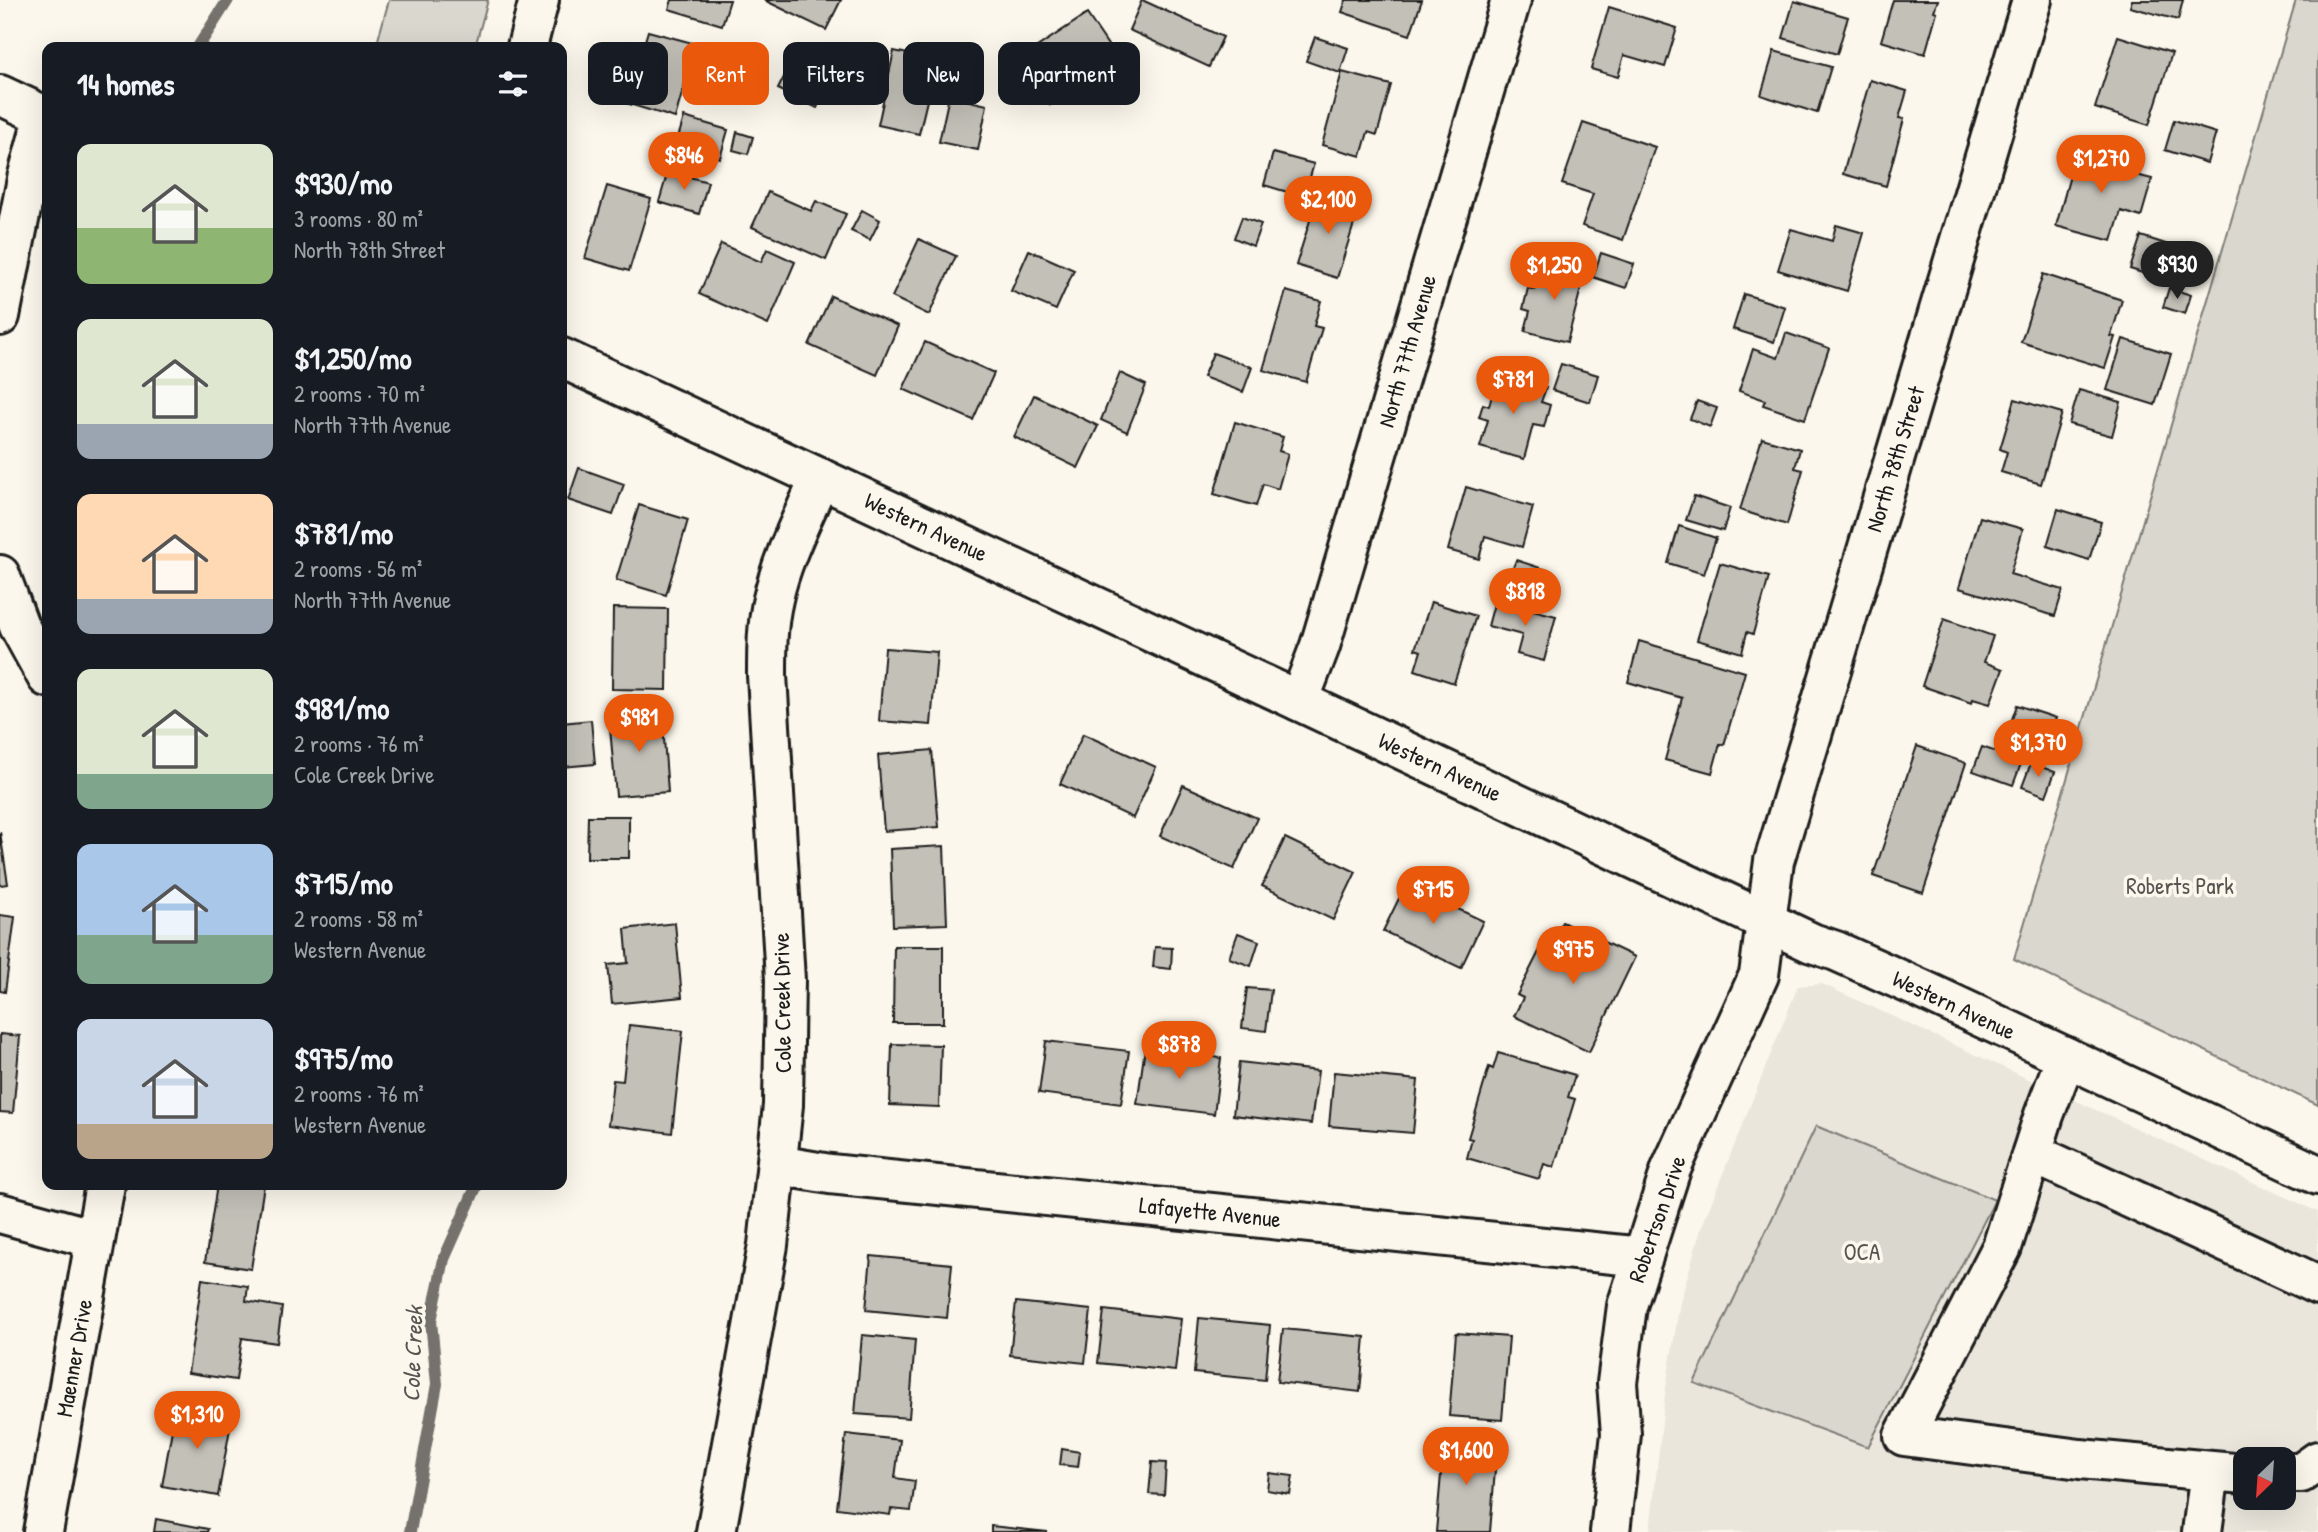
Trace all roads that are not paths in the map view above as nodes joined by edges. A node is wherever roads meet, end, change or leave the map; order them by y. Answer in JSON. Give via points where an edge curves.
{"nodes":[{"id":1,"x":539,"y":0,"type":"edge"},
{"id":2,"x":1511,"y":0,"type":"edge"},
{"id":3,"x":2032,"y":0,"type":"edge"},
{"id":4,"x":528,"y":42,"type":"edge"},
{"id":5,"x":0,"y":95,"type":"edge"},
{"id":6,"x":42,"y":114,"type":"edge"},
{"id":7,"x":42,"y":129,"type":"edge"},
{"id":8,"x":0,"y":316,"type":"edge"},
{"id":9,"x":567,"y":360,"type":"edge"},
{"id":10,"x":820,"y":478,"type":"junction"},
{"id":11,"x":2,"y":587,"type":"edge"},
{"id":12,"x":42,"y":668,"type":"edge"},
{"id":13,"x":1299,"y":701,"type":"junction"},
{"id":14,"x":1766,"y":920,"type":"junction"},
{"id":15,"x":2066,"y":1057,"type":"junction"},
{"id":16,"x":2032,"y":1153,"type":"junction"},
{"id":17,"x":777,"y":1165,"type":"junction"},
{"id":18,"x":2318,"y":1175,"type":"edge"},
{"id":19,"x":104,"y":1190,"type":"edge"},
{"id":20,"x":0,"y":1213,"type":"edge"},
{"id":21,"x":95,"y":1239,"type":"junction"},
{"id":22,"x":1643,"y":1256,"type":"junction"},
{"id":23,"x":2318,"y":1284,"type":"edge"},
{"id":24,"x":2318,"y":1461,"type":"edge"},
{"id":25,"x":2227,"y":1473,"type":"edge"},
{"id":26,"x":2296,"y":1473,"type":"edge"},
{"id":27,"x":43,"y":1532,"type":"edge"},
{"id":28,"x":716,"y":1532,"type":"edge"},
{"id":29,"x":1610,"y":1532,"type":"edge"},
{"id":30,"x":2202,"y":1532,"type":"edge"}],
"edges":[{"from":1,"to":4,"type":"street"},
{"from":2,"to":13,"type":"street","name":"North 77th Avenue","via":[[1320,646]]},
{"from":3,"to":14,"type":"street","name":"North 78th Street","via":[[1774,860]]},
{"from":5,"to":6,"type":"street"},
{"from":7,"to":8,"type":"street","via":[[27,179]]},
{"from":9,"to":10,"type":"street","name":"Western Avenue"},
{"from":10,"to":13,"type":"street","name":"Western Avenue"},
{"from":10,"to":17,"type":"street","name":"Cole Creek Drive","via":[[781,570],[767,641],[785,980]]},
{"from":11,"to":12,"type":"street"},
{"from":13,"to":14,"type":"street","name":"Western Avenue"},
{"from":14,"to":15,"type":"street","name":"Western Avenue"},
{"from":14,"to":22,"type":"street","name":"Robertson Drive","via":[[1759,975],[1671,1169]]},
{"from":15,"to":16,"type":"street"},
{"from":15,"to":18,"type":"street","name":"Western Avenue"},
{"from":16,"to":23,"type":"street"},
{"from":16,"to":25,"type":"street","via":[[2002,1247],[1904,1436]]},
{"from":17,"to":22,"type":"street","name":"Lafayette Avenue"},
{"from":17,"to":28,"type":"street","name":"Cole Creek Drive","via":[[768,1245]]},
{"from":19,"to":21,"type":"street","name":"Maenner Drive"},
{"from":20,"to":21,"type":"street"},
{"from":21,"to":27,"type":"street","name":"Maenner Drive"},
{"from":22,"to":29,"type":"street","name":"Robertson Drive","via":[[1627,1306],[1617,1383],[1620,1434]]},
{"from":24,"to":26,"type":"street"},
{"from":25,"to":30,"type":"street"}]}
